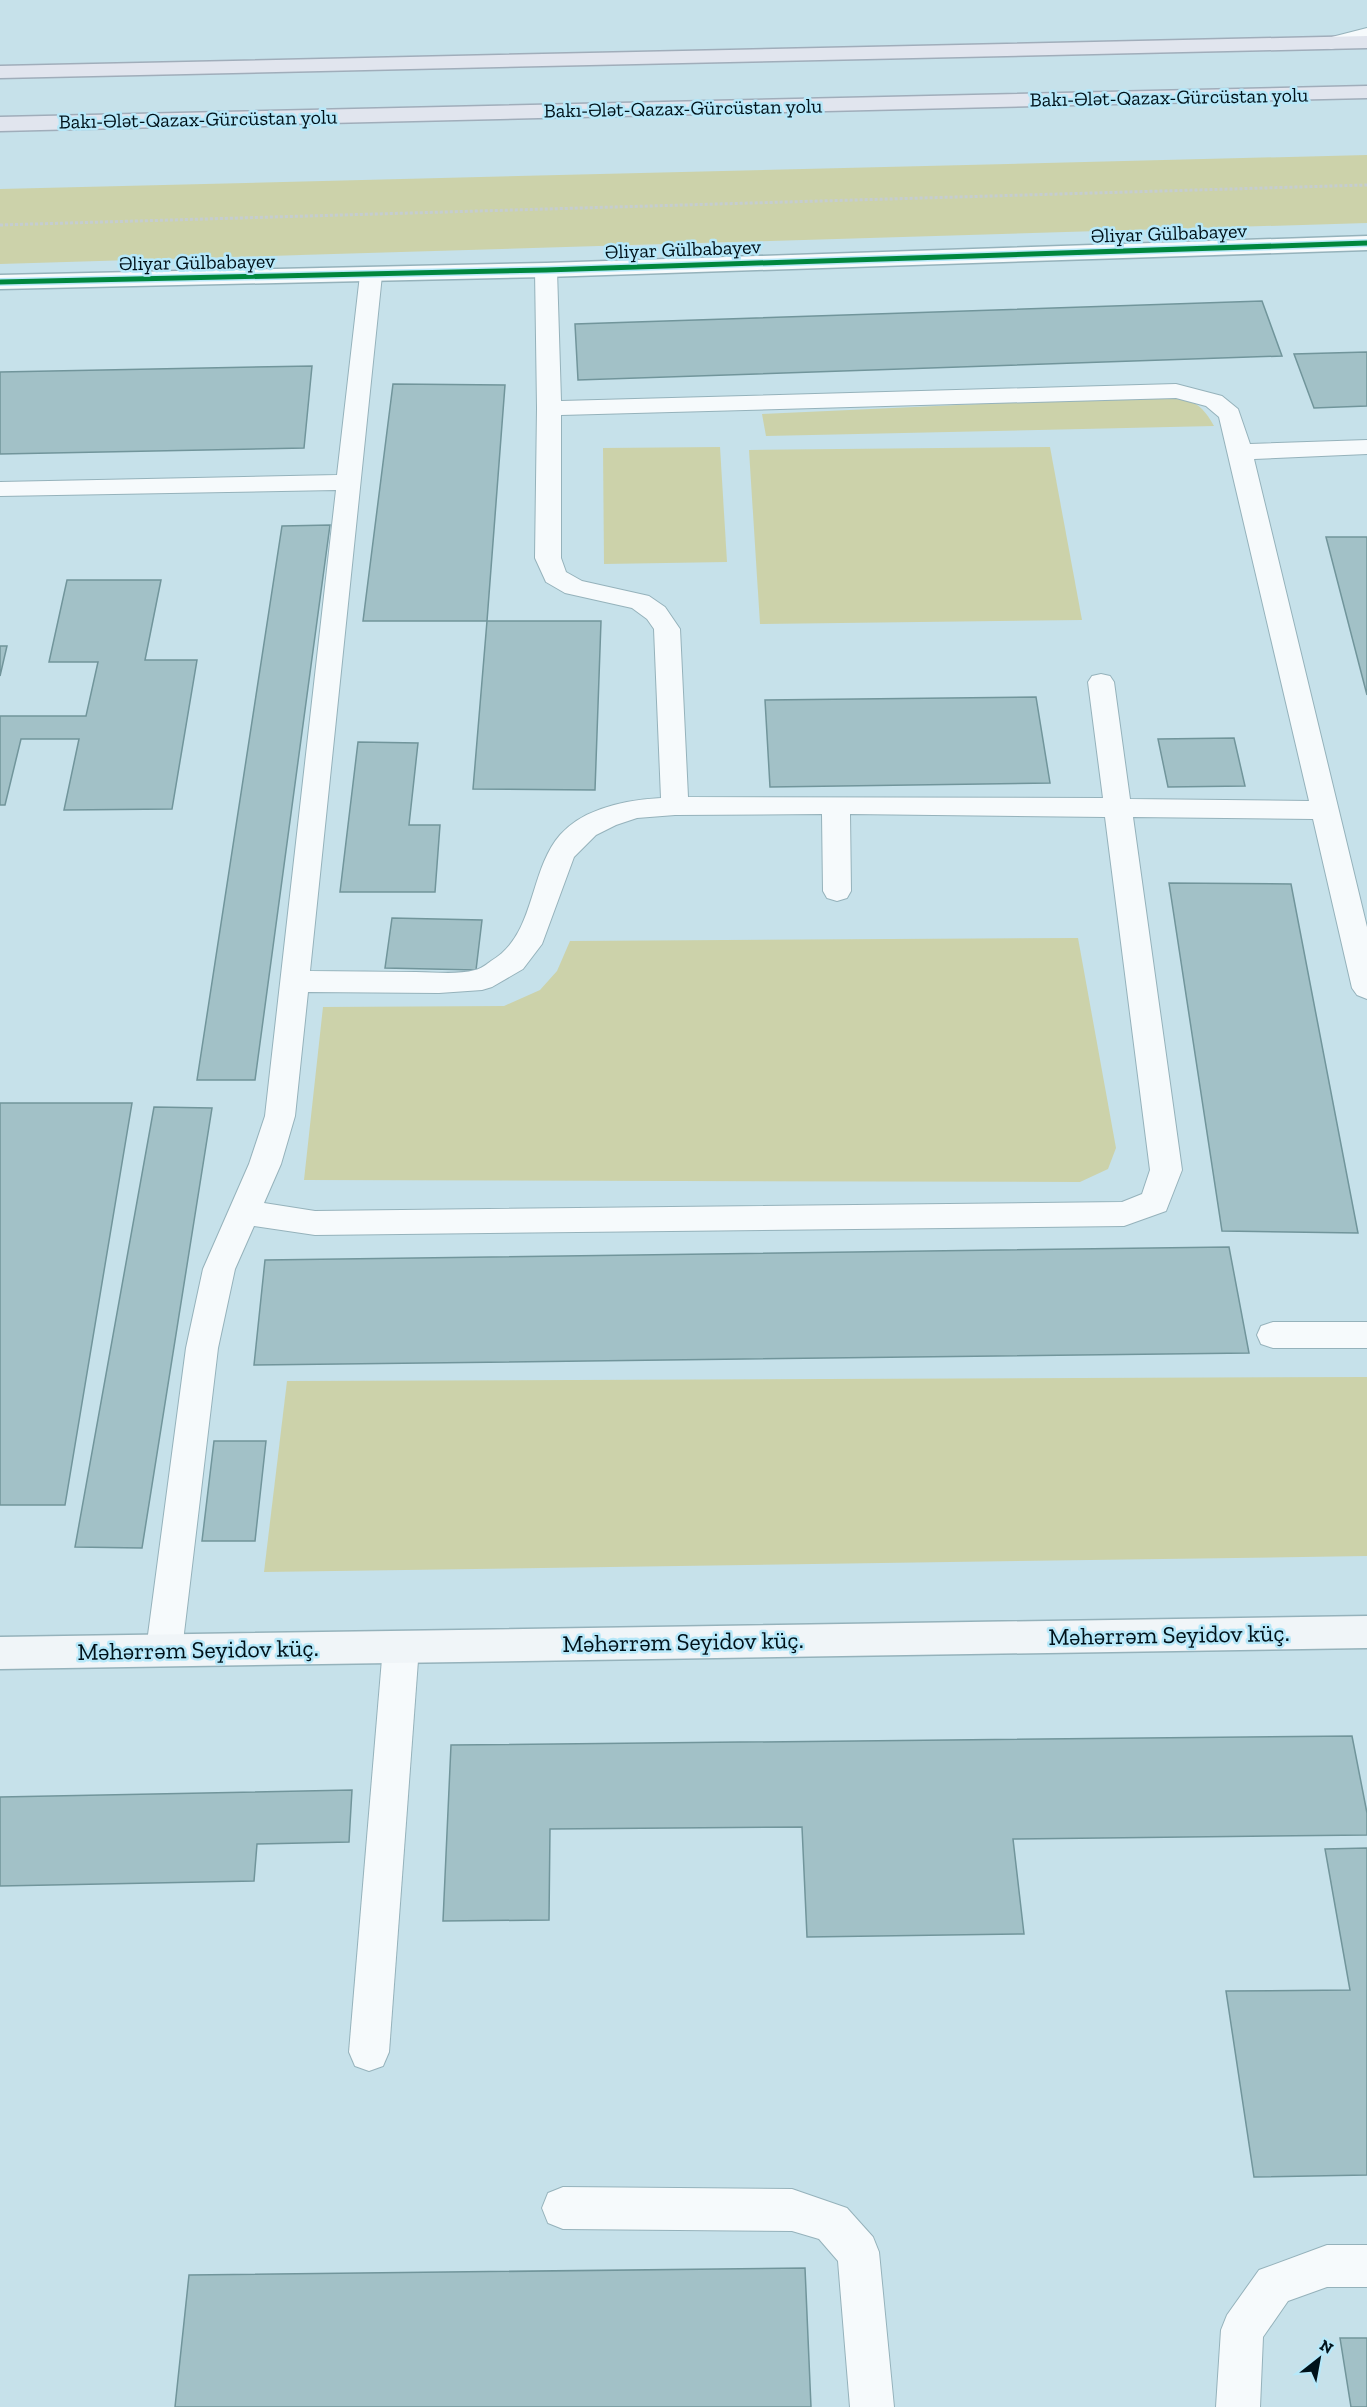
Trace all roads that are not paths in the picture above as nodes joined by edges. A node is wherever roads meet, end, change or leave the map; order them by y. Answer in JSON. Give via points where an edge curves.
{"nodes":[{"id":1,"x":1367,"y":34,"type":"edge"},
{"id":2,"x":1367,"y":42,"type":"edge"},
{"id":3,"x":1330,"y":43,"type":"junction"},
{"id":4,"x":0,"y":72,"type":"edge"},
{"id":5,"x":1367,"y":92,"type":"edge"},
{"id":6,"x":0,"y":124,"type":"edge"},
{"id":7,"x":1367,"y":243,"type":"edge"},
{"id":8,"x":546,"y":270,"type":"junction"},
{"id":9,"x":371,"y":276,"type":"junction"},
{"id":10,"x":0,"y":282,"type":"edge"},
{"id":11,"x":549,"y":408,"type":"junction"},
{"id":12,"x":1367,"y":447,"type":"edge"},
{"id":13,"x":1240,"y":452,"type":"junction"},
{"id":14,"x":349,"y":482,"type":"junction"},
{"id":15,"x":0,"y":489,"type":"edge"},
{"id":16,"x":1101,"y":682,"type":"dead end"},
{"id":17,"x":836,"y":805,"type":"junction"},
{"id":18,"x":675,"y":806,"type":"junction"},
{"id":19,"x":1118,"y":809,"type":"junction"},
{"id":20,"x":1325,"y":810,"type":"junction"},
{"id":21,"x":837,"y":891,"type":"dead end"},
{"id":22,"x":297,"y":981,"type":"junction"},
{"id":23,"x":1367,"y":988,"type":"edge"},
{"id":24,"x":243,"y":1212,"type":"junction"},
{"id":25,"x":1273,"y":1335,"type":"dead end"},
{"id":26,"x":1367,"y":1335,"type":"edge"},
{"id":27,"x":1367,"y":1632,"type":"edge"},
{"id":28,"x":400,"y":1647,"type":"junction"},
{"id":29,"x":164,"y":1650,"type":"junction"},
{"id":30,"x":0,"y":1653,"type":"edge"},
{"id":31,"x":369,"y":2052,"type":"dead end"},
{"id":32,"x":563,"y":2208,"type":"dead end"},
{"id":33,"x":1367,"y":2266,"type":"edge"},
{"id":34,"x":872,"y":2407,"type":"edge"},
{"id":35,"x":1238,"y":2407,"type":"edge"}],
"edges":[{"from":1,"to":3,"type":"lane"},
{"from":2,"to":3,"type":"highway"},
{"from":3,"to":4,"type":"highway"},
{"from":5,"to":6,"type":"highway","name":"Bakı-Ələt-Qazax-Gürcüstan yolu"},
{"from":7,"to":8,"type":"street","name":"Əliyar Gülbabayev"},
{"from":8,"to":9,"type":"street","name":"Əliyar Gülbabayev"},
{"from":8,"to":11,"type":"lane"},
{"from":9,"to":10,"type":"street","name":"Əliyar Gülbabayev"},
{"from":9,"to":14,"type":"lane"},
{"from":11,"to":13,"type":"lane","via":[[1176,391],[1214,401],[1230,414]]},
{"from":11,"to":18,"type":"lane","via":[[548,558],[555,576],[574,587],[640,602],[656,613],[667,629]]},
{"from":12,"to":13,"type":"lane"},
{"from":13,"to":20,"type":"lane"},
{"from":14,"to":15,"type":"lane"},
{"from":14,"to":22,"type":"lane"},
{"from":16,"to":19,"type":"lane"},
{"from":17,"to":18,"type":"lane"},
{"from":17,"to":19,"type":"lane"},
{"from":17,"to":21,"type":"lane"},
{"from":18,"to":22,"type":"lane","via":[[636,809],[606,818],[571,841],[561,854],[532,937],[513,962],[482,980]]},
{"from":19,"to":20,"type":"lane"},
{"from":19,"to":24,"type":"lane","via":[[1166,1170],[1155,1202],[1124,1214],[315,1223]]},
{"from":20,"to":23,"type":"lane"},
{"from":22,"to":24,"type":"lane","via":[[280,1116],[266,1164]]},
{"from":24,"to":29,"type":"lane","via":[[219,1269],[202,1348]]},
{"from":25,"to":26,"type":"lane"},
{"from":27,"to":28,"type":"main road","name":"Məhərrəm Seyidov küç."},
{"from":28,"to":29,"type":"main road","name":"Məhərrəm Seyidov küç."},
{"from":28,"to":31,"type":"lane"},
{"from":29,"to":30,"type":"main road","name":"Məhərrəm Seyidov küç."},
{"from":32,"to":34,"type":"lane","via":[[792,2210],[832,2223],[858,2252]]},
{"from":33,"to":35,"type":"lane","via":[[1327,2266],[1274,2285],[1242,2330]]}]}
